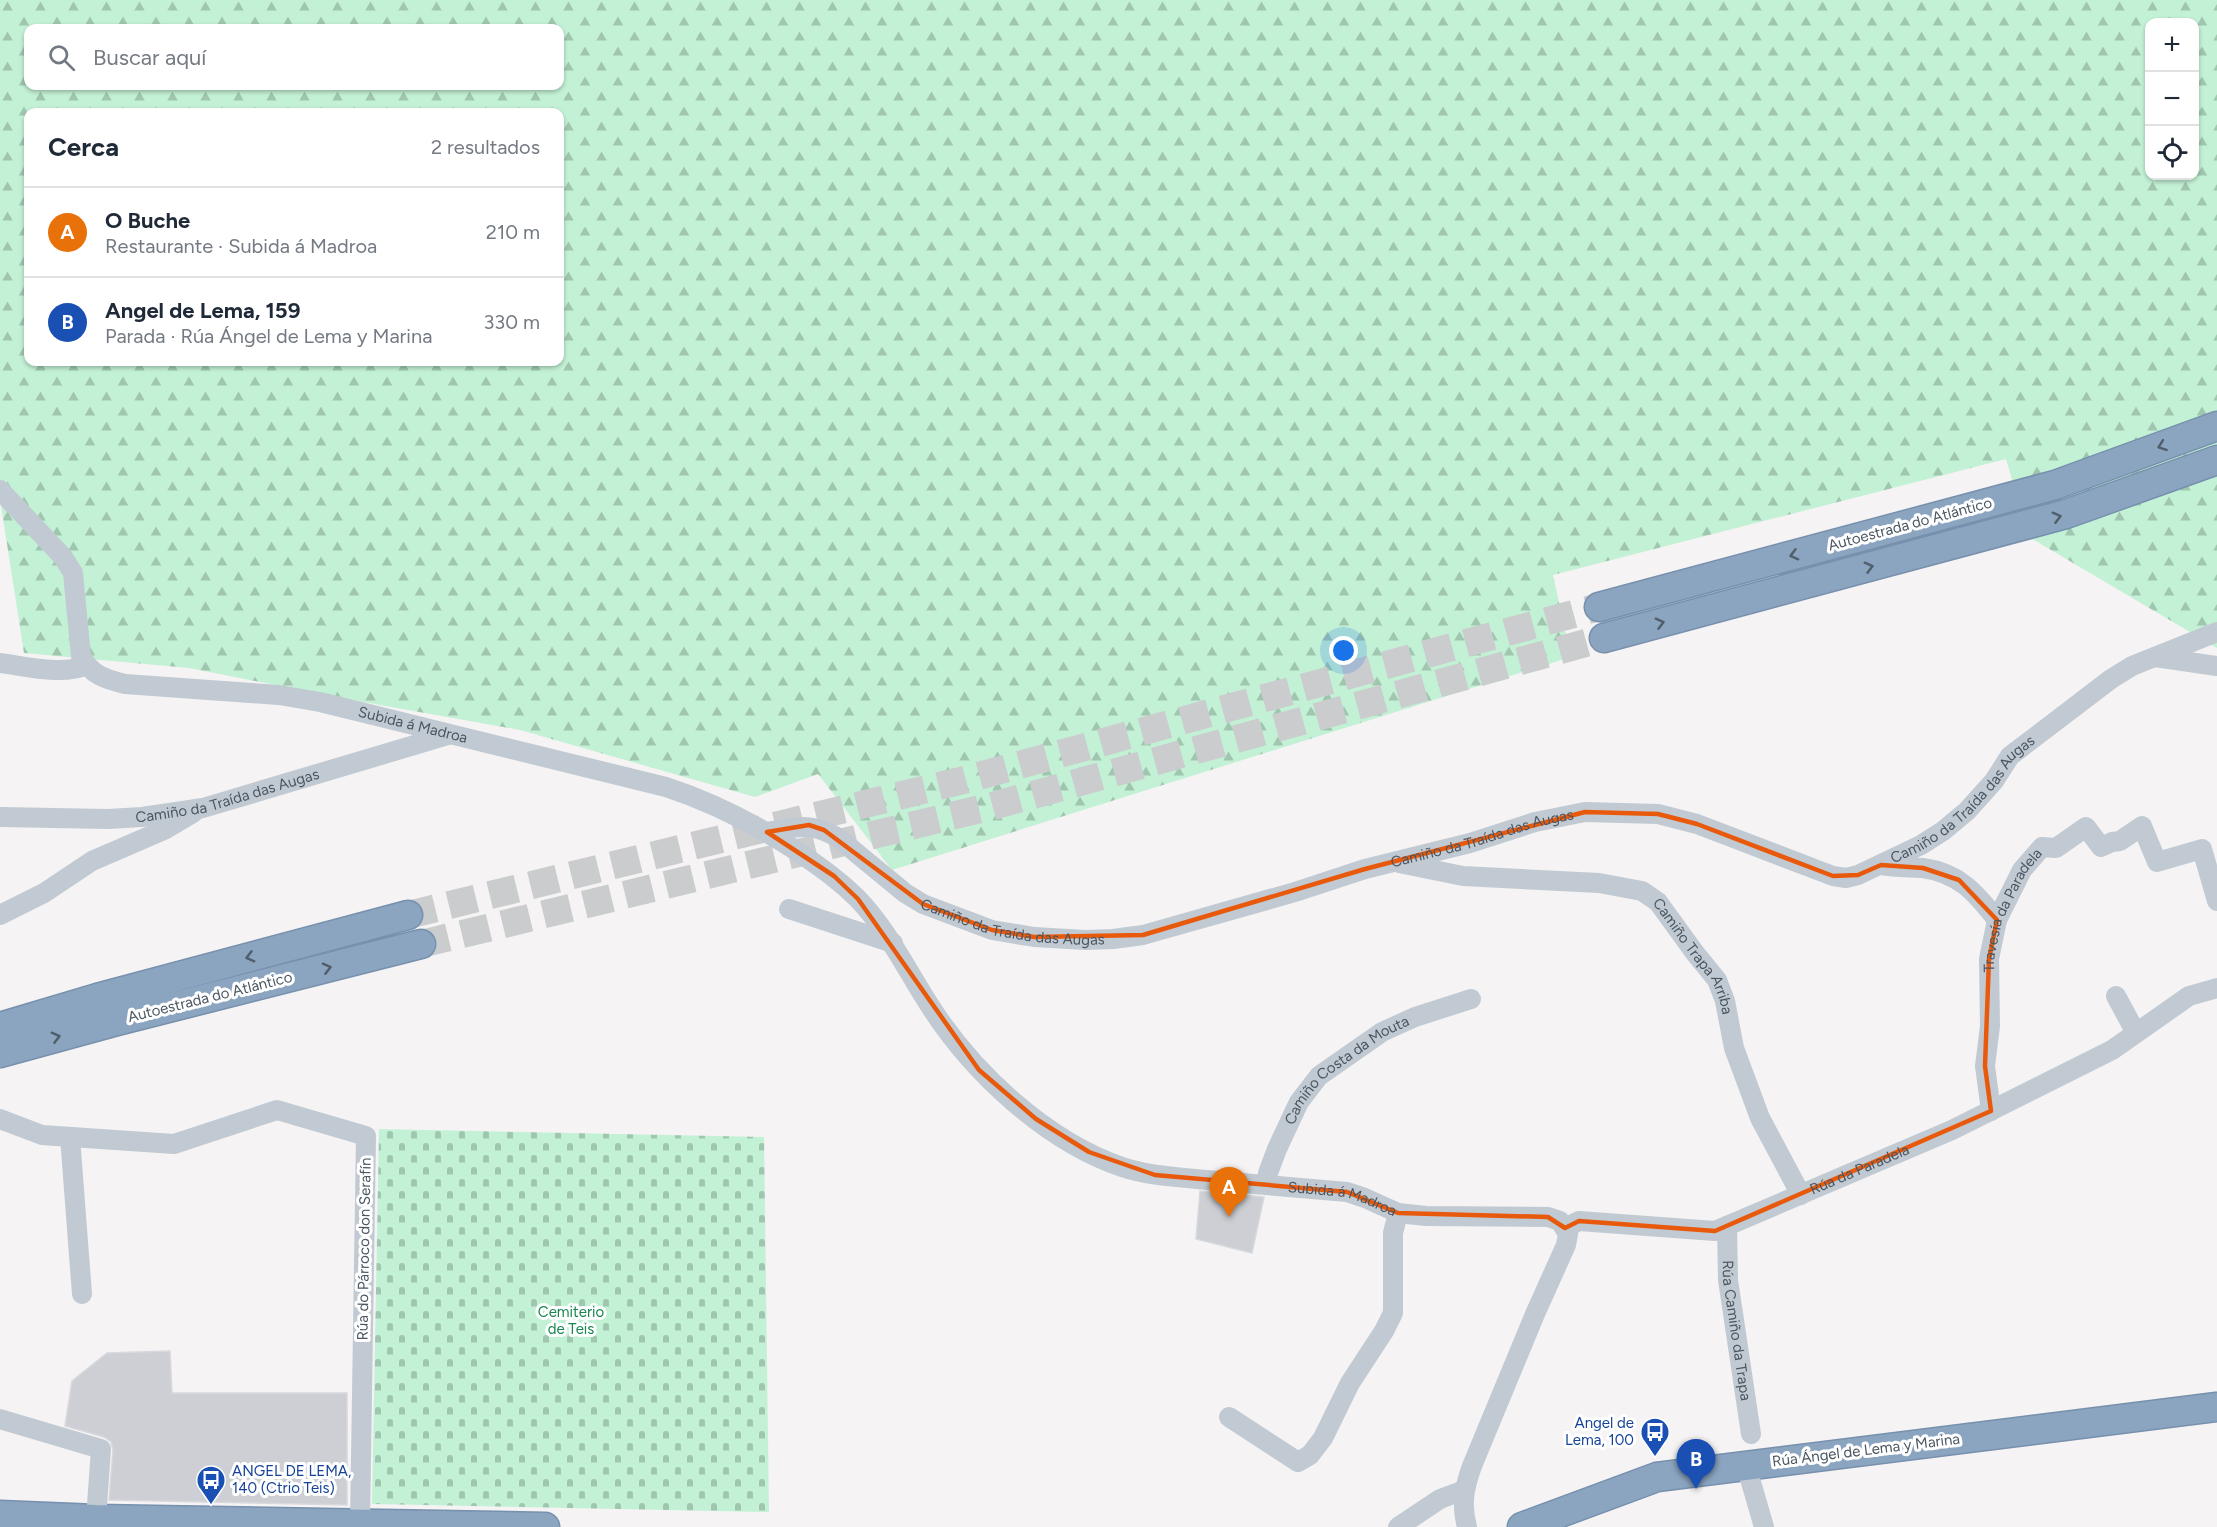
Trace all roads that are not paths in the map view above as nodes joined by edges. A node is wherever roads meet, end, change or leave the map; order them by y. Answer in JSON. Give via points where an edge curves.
{"nodes":[{"id":1,"x":2217,"y":426,"type":"edge"},
{"id":2,"x":2217,"y":460,"type":"edge"},
{"id":3,"x":0,"y":490,"type":"edge"},
{"id":4,"x":1599,"y":607,"type":"tunnel mouth"},
{"id":5,"x":2217,"y":632,"type":"edge"},
{"id":6,"x":1604,"y":638,"type":"tunnel mouth"},
{"id":7,"x":2152,"y":657,"type":"junction"},
{"id":8,"x":0,"y":663,"type":"edge"},
{"id":9,"x":86,"y":665,"type":"junction"},
{"id":10,"x":2217,"y":666,"type":"edge"},
{"id":11,"x":448,"y":735,"type":"junction"},
{"id":12,"x":203,"y":808,"type":"junction"},
{"id":13,"x":0,"y":817,"type":"edge"},
{"id":14,"x":767,"y":832,"type":"junction"},
{"id":15,"x":1393,"y":861,"type":"junction"},
{"id":16,"x":1881,"y":865,"type":"junction"},
{"id":17,"x":2217,"y":901,"type":"edge"},
{"id":18,"x":789,"y":909,"type":"dead end"},
{"id":19,"x":0,"y":915,"type":"edge"},
{"id":20,"x":408,"y":915,"type":"tunnel mouth"},
{"id":21,"x":1997,"y":920,"type":"junction"},
{"id":22,"x":893,"y":943,"type":"junction"},
{"id":23,"x":421,"y":944,"type":"tunnel mouth"},
{"id":24,"x":2217,"y":988,"type":"edge"},
{"id":25,"x":2116,"y":996,"type":"dead end"},
{"id":26,"x":1471,"y":999,"type":"dead end"},
{"id":27,"x":0,"y":1027,"type":"edge"},
{"id":28,"x":2136,"y":1033,"type":"junction"},
{"id":29,"x":0,"y":1053,"type":"edge"},
{"id":30,"x":1990,"y":1111,"type":"junction"},
{"id":31,"x":0,"y":1119,"type":"edge"},
{"id":32,"x":70,"y":1137,"type":"junction"},
{"id":33,"x":1266,"y":1185,"type":"junction"},
{"id":34,"x":1801,"y":1195,"type":"junction"},
{"id":35,"x":1398,"y":1213,"type":"junction"},
{"id":36,"x":1727,"y":1226,"type":"junction"},
{"id":37,"x":1565,"y":1227,"type":"junction"},
{"id":38,"x":82,"y":1294,"type":"dead end"},
{"id":39,"x":2217,"y":1407,"type":"edge"},
{"id":40,"x":1230,"y":1417,"type":"dead end"},
{"id":41,"x":0,"y":1419,"type":"edge"},
{"id":42,"x":1751,"y":1434,"type":"dead end"},
{"id":43,"x":1746,"y":1465,"type":"junction"},
{"id":44,"x":1464,"y":1490,"type":"junction"},
{"id":45,"x":0,"y":1515,"type":"edge"},
{"id":46,"x":96,"y":1519,"type":"junction"},
{"id":47,"x":0,"y":1521,"type":"edge"},
{"id":48,"x":238,"y":1524,"type":"edge"},
{"id":49,"x":360,"y":1524,"type":"junction"},
{"id":50,"x":545,"y":1527,"type":"edge"},
{"id":51,"x":1398,"y":1527,"type":"edge"},
{"id":52,"x":1467,"y":1527,"type":"edge"},
{"id":53,"x":1522,"y":1527,"type":"edge"},
{"id":54,"x":1764,"y":1527,"type":"edge"}],
"edges":[{"from":1,"to":4,"type":"highway","name":"Autoestrada do Atlántico","one_way":true,"via":[[2055,485]]},
{"from":6,"to":2,"type":"highway","name":"Autoestrada do Atlántico","one_way":true,"via":[[2066,514]]},
{"from":3,"to":9,"type":"street","via":[[42,533],[73,573],[78,644]]},
{"from":5,"to":7,"type":"street","name":"Camiño da Traída das Augas"},
{"from":7,"to":10,"type":"street"},
{"from":7,"to":16,"type":"street","name":"Camiño da Traída das Augas","via":[[2111,679],[2010,756],[1968,811],[1943,831]]},
{"from":8,"to":9,"type":"street","via":[[66,671]]},
{"from":9,"to":11,"type":"street","name":"Subida á Madroa","via":[[107,680],[125,684],[279,695],[369,712]]},
{"from":11,"to":12,"type":"street","name":"Camiño da Traída das Augas"},
{"from":11,"to":14,"type":"street","name":"Subida á Madroa","via":[[666,787],[695,796]]},
{"from":12,"to":13,"type":"street","name":"Camiño da Traída das Augas","via":[[108,819]]},
{"from":12,"to":19,"type":"street","via":[[166,829],[92,861],[44,893]]},
{"from":14,"to":15,"type":"street","name":"Camiño da Traída das Augas","via":[[809,825],[824,830],[923,904],[992,930],[1034,937],[1095,939],[1143,935]]},
{"from":14,"to":22,"type":"street","name":"Subida á Madroa","via":[[834,876]]},
{"from":15,"to":16,"type":"street","name":"Camiño da Traída das Augas","via":[[1585,812],[1658,814],[1697,824],[1833,876],[1846,878]]},
{"from":15,"to":34,"type":"street","name":"Camiño Trapa Arriba","via":[[1463,876],[1599,883],[1642,891],[1658,902],[1717,981],[1734,1048],[1760,1118]]},
{"from":16,"to":21,"type":"street","via":[[1923,868],[1959,880],[1977,894]]},
{"from":17,"to":21,"type":"street","name":"Travesía da Paradela","via":[[2202,849],[2157,862],[2142,826],[2120,841],[2101,847],[2086,827],[2056,848],[2042,847],[2022,870]]},
{"from":18,"to":22,"type":"street"},
{"from":20,"to":27,"type":"highway","name":"Autoestrada do Atlántico","one_way":true},
{"from":21,"to":30,"type":"street","name":"Travesía da Paradela","via":[[1989,959],[1990,1026],[1984,1066]]},
{"from":22,"to":33,"type":"street","name":"Subida á Madroa","via":[[960,1049],[1004,1094],[1066,1139],[1122,1167],[1155,1175]]},
{"from":29,"to":23,"type":"highway","name":"Autoestrada do Atlántico","one_way":true},
{"from":24,"to":28,"type":"street","name":"Rúa da Paradela","via":[[2189,996]]},
{"from":25,"to":28,"type":"street"},
{"from":26,"to":33,"type":"street","name":"Camiño Costa da Mouta","via":[[1382,1032],[1319,1076],[1299,1102],[1281,1139]]},
{"from":28,"to":30,"type":"street","name":"Rúa da Paradela","via":[[2112,1050]]},
{"from":30,"to":34,"type":"street","name":"Rúa da Paradela"},
{"from":31,"to":32,"type":"street","name":"Rúa do Párroco don Serafín","via":[[42,1135]]},
{"from":32,"to":38,"type":"street"},
{"from":32,"to":49,"type":"street","name":"Rúa do Párroco don Serafín","via":[[174,1143],[277,1110],[366,1136]]},
{"from":33,"to":35,"type":"street","name":"Subida á Madroa","via":[[1347,1192]]},
{"from":34,"to":36,"type":"street","name":"Rúa da Paradela"},
{"from":35,"to":37,"type":"street","name":"Subida á Madroa","via":[[1548,1217]]},
{"from":35,"to":40,"type":"street","via":[[1393,1233],[1393,1313],[1310,1455],[1298,1462]]},
{"from":36,"to":37,"type":"street","name":"Rúa da Paradela","via":[[1715,1232],[1580,1221]]},
{"from":36,"to":42,"type":"street","name":"Rúa Camiño da Trapa","via":[[1728,1280]]},
{"from":37,"to":44,"type":"street","via":[[1566,1245]]},
{"from":39,"to":43,"type":"highway","name":"Rúa Ángel de Lema y Marina"},
{"from":41,"to":46,"type":"street","via":[[101,1449]]},
{"from":43,"to":53,"type":"highway","name":"Rúa Ángel de Lema y Marina","via":[[1657,1477]]},
{"from":43,"to":54,"type":"street"},
{"from":44,"to":51,"type":"street","via":[[1440,1499]]},
{"from":44,"to":52,"type":"street"},
{"from":45,"to":46,"type":"highway"},
{"from":46,"to":47,"type":"highway"},
{"from":46,"to":48,"type":"highway"},
{"from":48,"to":49,"type":"highway"},
{"from":49,"to":50,"type":"highway"}]}
